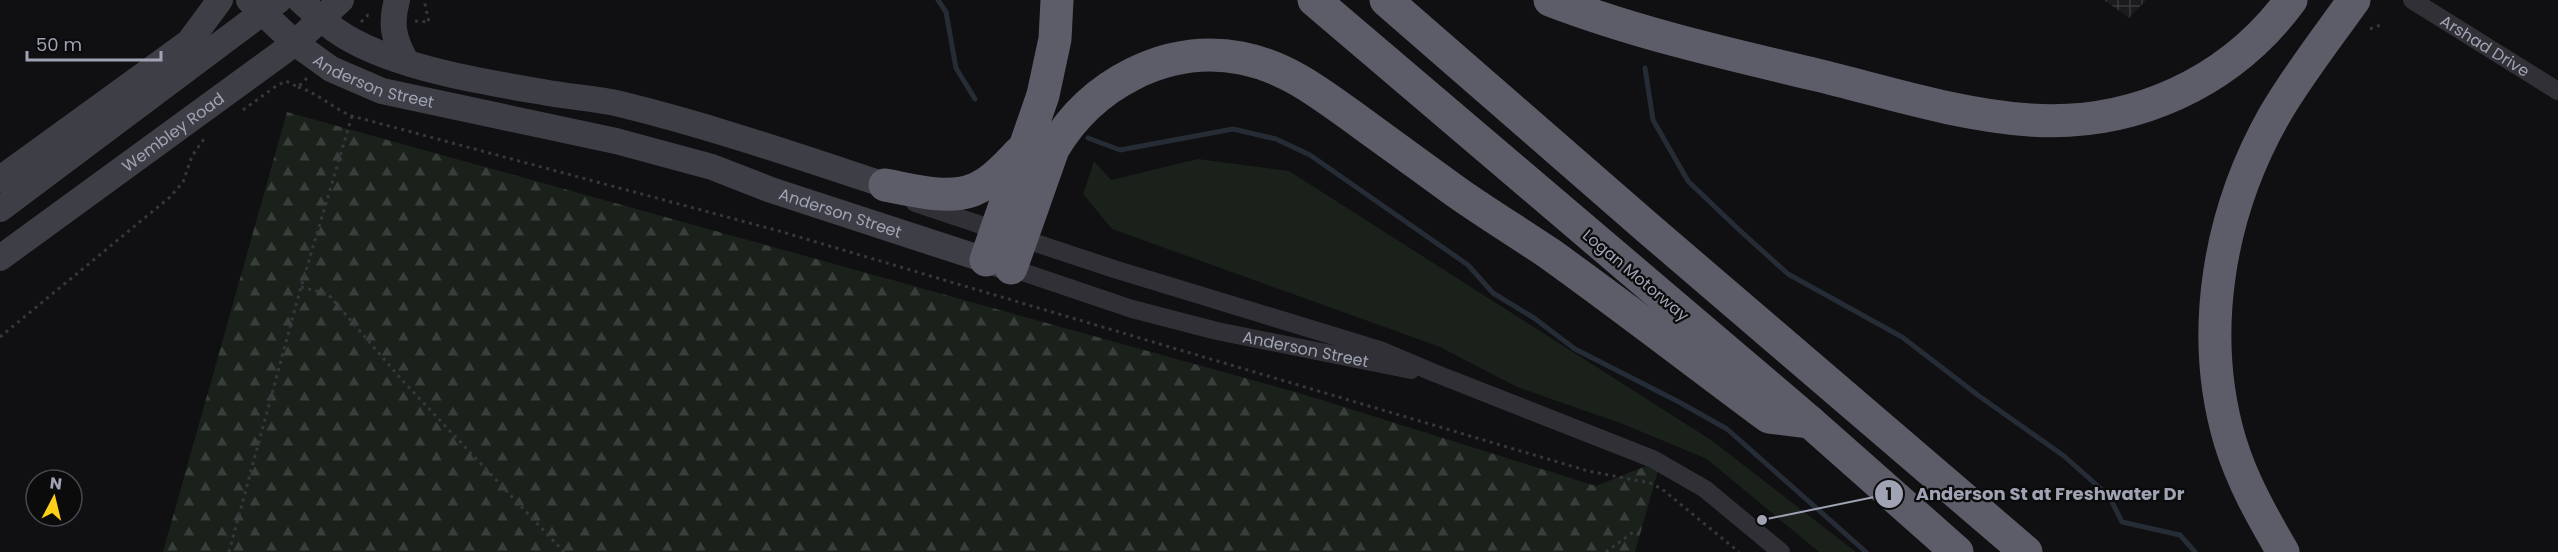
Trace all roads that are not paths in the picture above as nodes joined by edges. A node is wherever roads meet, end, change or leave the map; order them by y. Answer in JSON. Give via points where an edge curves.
{"nodes":[{"id":1,"x":220,"y":0,"type":"edge"},
{"id":2,"x":300,"y":0,"type":"edge"},
{"id":3,"x":340,"y":0,"type":"edge"},
{"id":4,"x":1057,"y":0,"type":"edge"},
{"id":5,"x":1314,"y":0,"type":"edge"},
{"id":6,"x":1386,"y":0,"type":"edge"},
{"id":7,"x":1551,"y":0,"type":"edge"},
{"id":8,"x":2291,"y":0,"type":"edge"},
{"id":9,"x":2354,"y":0,"type":"edge"},
{"id":10,"x":2412,"y":0,"type":"edge"},
{"id":11,"x":263,"y":5,"type":"edge"},
{"id":12,"x":395,"y":9,"type":"edge"},
{"id":13,"x":319,"y":18,"type":"junction"},
{"id":14,"x":295,"y":43,"type":"junction"},
{"id":15,"x":406,"y":61,"type":"junction"},
{"id":16,"x":2558,"y":91,"type":"edge"},
{"id":17,"x":1023,"y":149,"type":"junction"},
{"id":18,"x":0,"y":179,"type":"edge"},
{"id":19,"x":885,"y":185,"type":"junction"},
{"id":20,"x":0,"y":208,"type":"edge"},
{"id":21,"x":1003,"y":249,"type":"junction"},
{"id":22,"x":0,"y":258,"type":"edge"},
{"id":23,"x":1437,"y":374,"type":"junction"},
{"id":24,"x":1809,"y":422,"type":"junction"},
{"id":25,"x":1781,"y":552,"type":"edge"},
{"id":26,"x":1957,"y":552,"type":"edge"},
{"id":27,"x":2026,"y":552,"type":"edge"},
{"id":28,"x":2283,"y":552,"type":"edge"}],
"edges":[{"from":1,"to":18,"type":"main road","via":[[189,42]]},
{"from":2,"to":13,"type":"main road","name":"Anderson Street"},
{"from":3,"to":13,"type":"main road","name":"Wembley Road"},
{"from":4,"to":17,"type":"highway","via":[[1050,66]]},
{"from":5,"to":24,"type":"highway","name":"Logan Motorway"},
{"from":6,"to":27,"type":"highway"},
{"from":7,"to":8,"type":"highway","via":[[1634,28],[1749,59],[1962,110],[2032,120],[2091,118],[2168,99],[2217,73],[2241,54],[2272,25]]},
{"from":9,"to":28,"type":"highway","via":[[2295,84],[2259,146],[2233,214],[2217,286],[2214,328],[2230,441],[2256,507]]},
{"from":10,"to":16,"type":"street","name":"Arshad Drive"},
{"from":11,"to":14,"type":"main road","name":"Anderson Street"},
{"from":11,"to":20,"type":"main road"},
{"from":12,"to":15,"type":"main road","via":[[396,44]]},
{"from":13,"to":14,"type":"main road","name":"Wembley Road"},
{"from":13,"to":15,"type":"main road","name":"Anderson Street","via":[[347,38]]},
{"from":14,"to":21,"type":"main road","name":"Anderson Street","via":[[354,81],[382,91],[606,139],[712,166],[771,190]]},
{"from":14,"to":22,"type":"main road","name":"Wembley Road"},
{"from":15,"to":19,"type":"main road","name":"Anderson Street","via":[[543,92],[618,104],[774,148]]},
{"from":17,"to":19,"type":"highway","via":[[999,173],[971,191],[923,192]]},
{"from":17,"to":21,"type":"highway"},
{"from":19,"to":21,"type":"street","name":"Anderson Street"},
{"from":21,"to":23,"type":"street","name":"Anderson Street","via":[[1380,350]]},
{"from":21,"to":23,"type":"street","name":"Anderson Street","via":[[1132,309],[1217,331]]},
{"from":21,"to":24,"type":"highway","via":[[1064,131],[1115,83],[1152,65],[1200,55],[1264,63],[1307,84],[1550,254],[1769,417]]},
{"from":23,"to":25,"type":"street","name":"Anderson Street","via":[[1653,459],[1705,489]]},
{"from":24,"to":26,"type":"highway","name":"Logan Motorway"}]}
